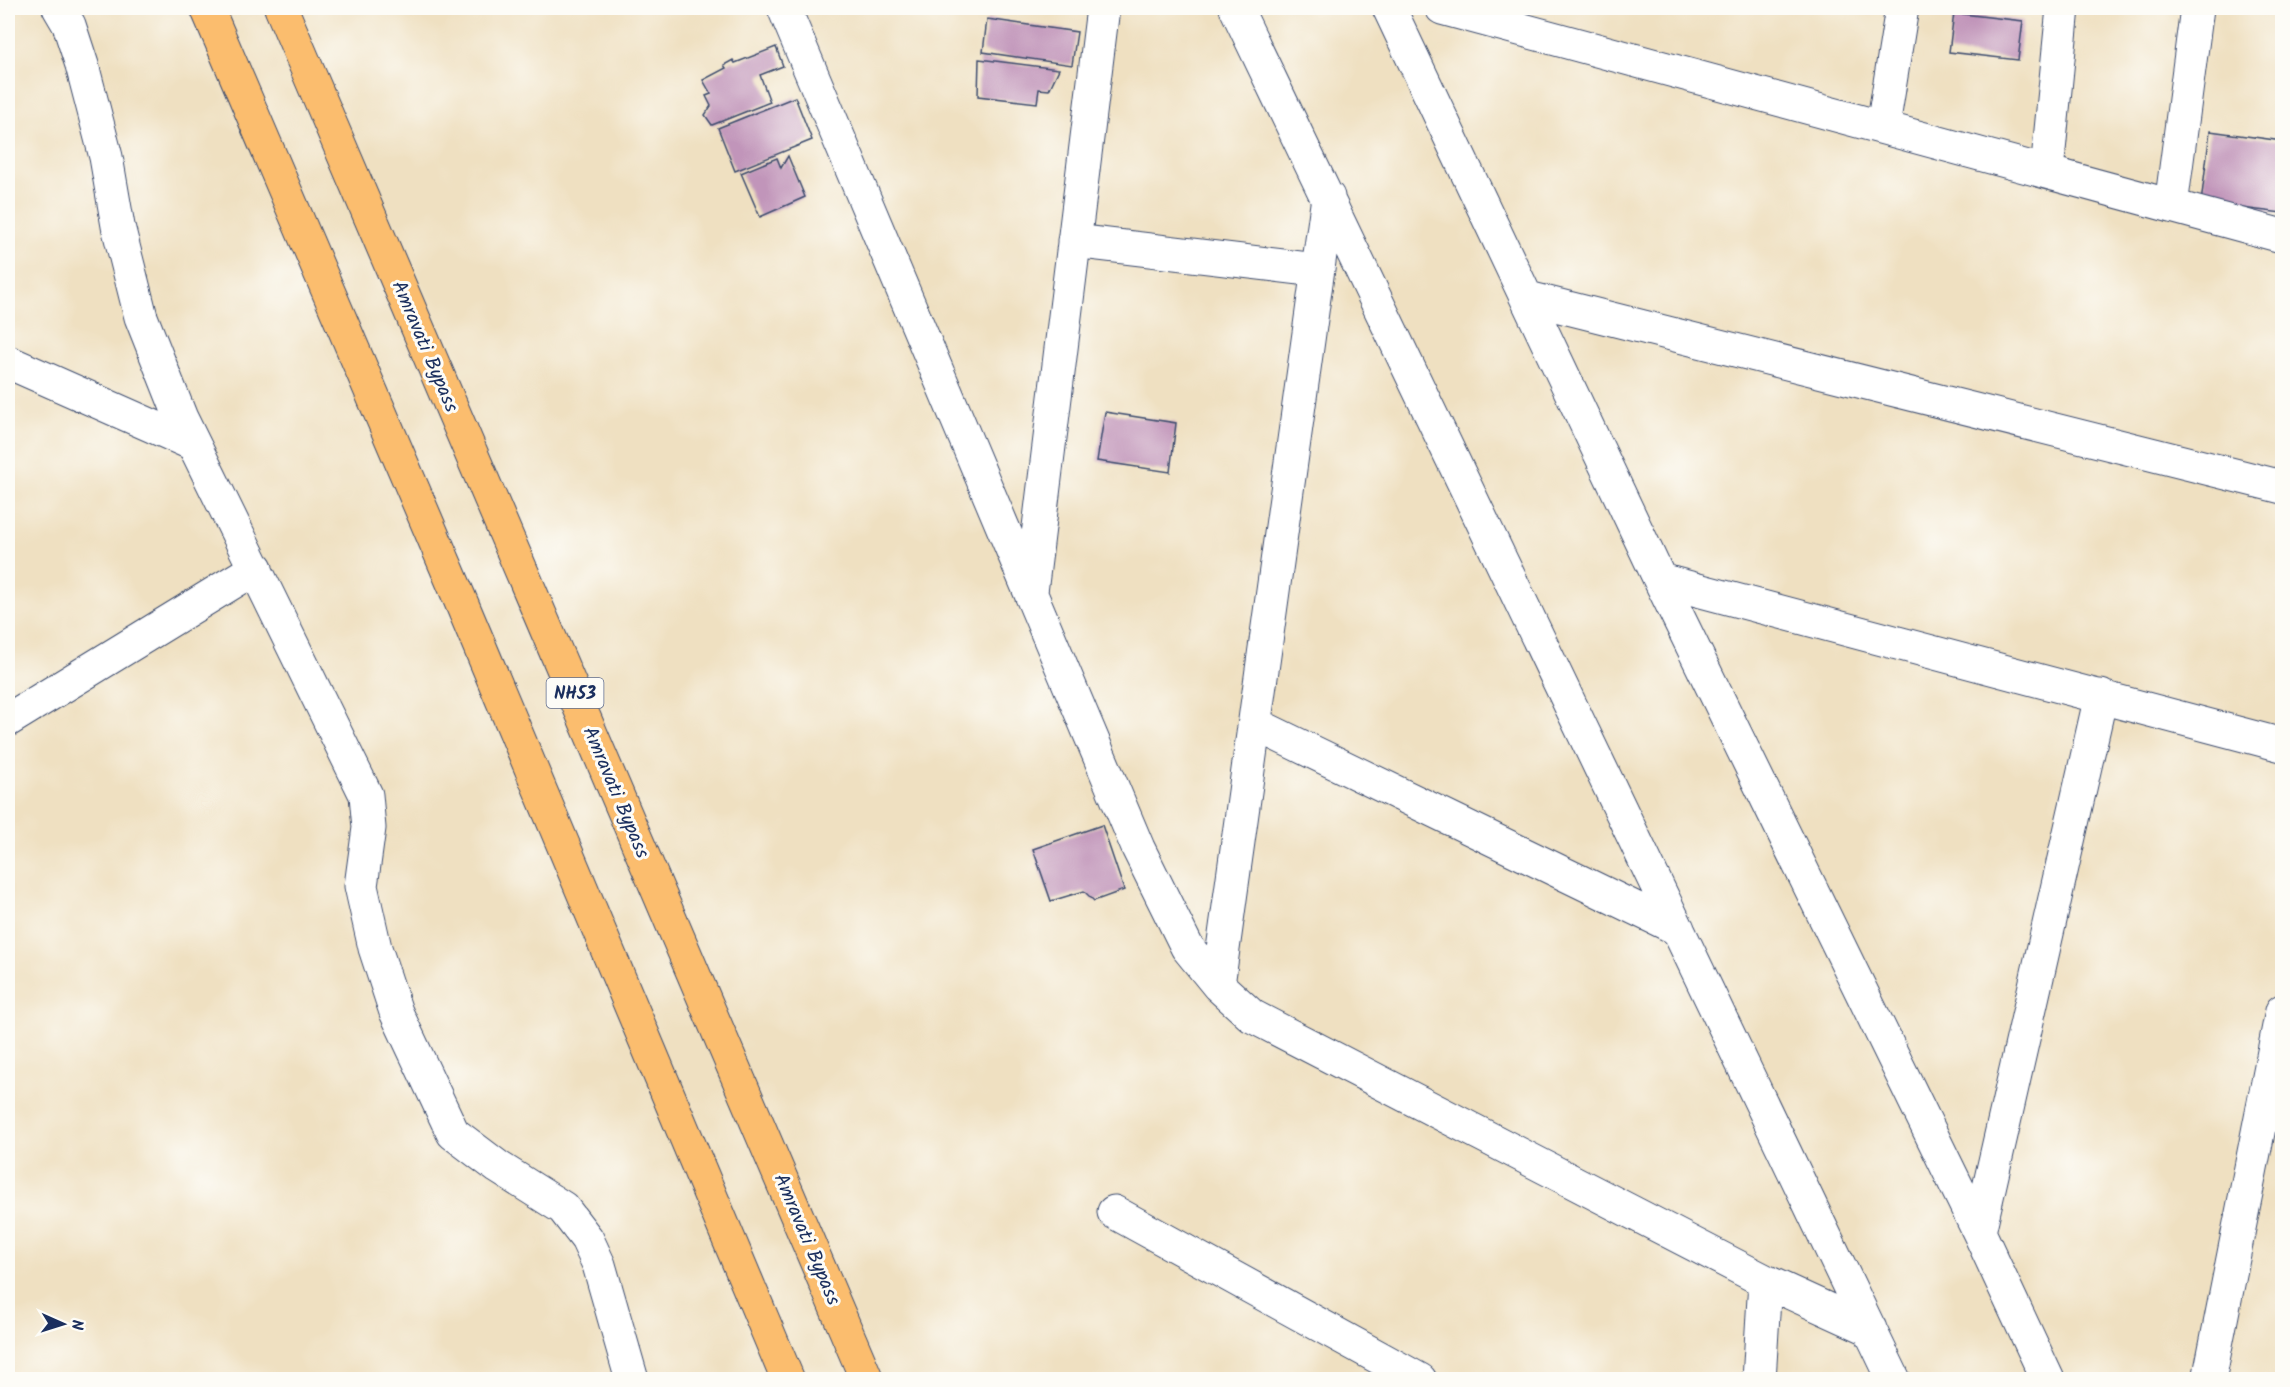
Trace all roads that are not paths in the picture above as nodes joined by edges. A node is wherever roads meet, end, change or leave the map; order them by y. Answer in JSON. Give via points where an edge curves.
{"nodes":[{"id":1,"x":59,"y":8,"type":"edge"},
{"id":2,"x":207,"y":8,"type":"edge"},
{"id":3,"x":281,"y":8,"type":"edge"},
{"id":4,"x":784,"y":8,"type":"edge"},
{"id":5,"x":1103,"y":8,"type":"edge"},
{"id":6,"x":1236,"y":8,"type":"edge"},
{"id":7,"x":1389,"y":8,"type":"edge"},
{"id":8,"x":1442,"y":8,"type":"edge"},
{"id":9,"x":1902,"y":8,"type":"edge"},
{"id":10,"x":2063,"y":8,"type":"edge"},
{"id":11,"x":2197,"y":8,"type":"edge"},
{"id":12,"x":1883,"y":126,"type":"junction"},
{"id":13,"x":2047,"y":171,"type":"junction"},
{"id":14,"x":1328,"y":197,"type":"junction"},
{"id":15,"x":2171,"y":206,"type":"junction"},
{"id":16,"x":2283,"y":236,"type":"edge"},
{"id":17,"x":1074,"y":241,"type":"junction"},
{"id":18,"x":1317,"y":270,"type":"junction"},
{"id":19,"x":1528,"y":298,"type":"junction"},
{"id":20,"x":8,"y":362,"type":"edge"},
{"id":21,"x":193,"y":444,"type":"junction"},
{"id":22,"x":2283,"y":487,"type":"edge"},
{"id":23,"x":256,"y":568,"type":"junction"},
{"id":24,"x":1660,"y":580,"type":"junction"},
{"id":25,"x":1031,"y":595,"type":"junction"},
{"id":26,"x":2101,"y":696,"type":"junction"},
{"id":27,"x":8,"y":720,"type":"edge"},
{"id":28,"x":1254,"y":724,"type":"junction"},
{"id":29,"x":2283,"y":744,"type":"edge"},
{"id":30,"x":1678,"y":929,"type":"junction"},
{"id":31,"x":1218,"y":985,"type":"junction"},
{"id":32,"x":2283,"y":1011,"type":"edge"},
{"id":33,"x":1114,"y":1212,"type":"dead end"},
{"id":34,"x":1979,"y":1232,"type":"junction"},
{"id":35,"x":1765,"y":1281,"type":"junction"},
{"id":36,"x":1870,"y":1329,"type":"junction"},
{"id":37,"x":1353,"y":1343,"type":"junction"},
{"id":38,"x":632,"y":1380,"type":"edge"},
{"id":39,"x":788,"y":1380,"type":"edge"},
{"id":40,"x":867,"y":1380,"type":"edge"},
{"id":41,"x":1367,"y":1380,"type":"edge"},
{"id":42,"x":1420,"y":1380,"type":"edge"},
{"id":43,"x":1760,"y":1380,"type":"edge"},
{"id":44,"x":1894,"y":1380,"type":"edge"},
{"id":45,"x":2048,"y":1380,"type":"edge"},
{"id":46,"x":2210,"y":1380,"type":"edge"}],
"edges":[{"from":1,"to":21,"type":"street","via":[[69,25],[85,77],[141,317]]},
{"from":2,"to":39,"type":"highway"},
{"from":3,"to":40,"type":"highway","name":"Amravati Bypass","number":"NH53"},
{"from":4,"to":25,"type":"street"},
{"from":5,"to":17,"type":"street"},
{"from":6,"to":14,"type":"street"},
{"from":7,"to":19,"type":"street"},
{"from":8,"to":12,"type":"street"},
{"from":9,"to":12,"type":"street"},
{"from":10,"to":13,"type":"street"},
{"from":11,"to":15,"type":"street"},
{"from":12,"to":13,"type":"street"},
{"from":13,"to":15,"type":"street"},
{"from":14,"to":18,"type":"street"},
{"from":14,"to":30,"type":"street"},
{"from":15,"to":16,"type":"street"},
{"from":17,"to":18,"type":"street"},
{"from":17,"to":25,"type":"street"},
{"from":18,"to":28,"type":"street"},
{"from":19,"to":22,"type":"street"},
{"from":19,"to":24,"type":"street"},
{"from":20,"to":21,"type":"street"},
{"from":21,"to":23,"type":"street"},
{"from":23,"to":27,"type":"street"},
{"from":23,"to":38,"type":"street","via":[[366,795],[369,828],[361,886],[375,948],[396,1012],[453,1133],[563,1208],[587,1239],[599,1265]]},
{"from":24,"to":26,"type":"street"},
{"from":24,"to":34,"type":"street"},
{"from":25,"to":31,"type":"street","via":[[1138,848],[1187,947]]},
{"from":26,"to":29,"type":"street"},
{"from":26,"to":34,"type":"street"},
{"from":28,"to":30,"type":"street"},
{"from":28,"to":31,"type":"street"},
{"from":30,"to":36,"type":"street"},
{"from":31,"to":35,"type":"street","via":[[1252,1016]]},
{"from":32,"to":46,"type":"street"},
{"from":33,"to":37,"type":"street"},
{"from":34,"to":45,"type":"street"},
{"from":35,"to":36,"type":"street"},
{"from":35,"to":43,"type":"street"},
{"from":36,"to":44,"type":"street"},
{"from":37,"to":41,"type":"street"},
{"from":37,"to":42,"type":"street"}]}
